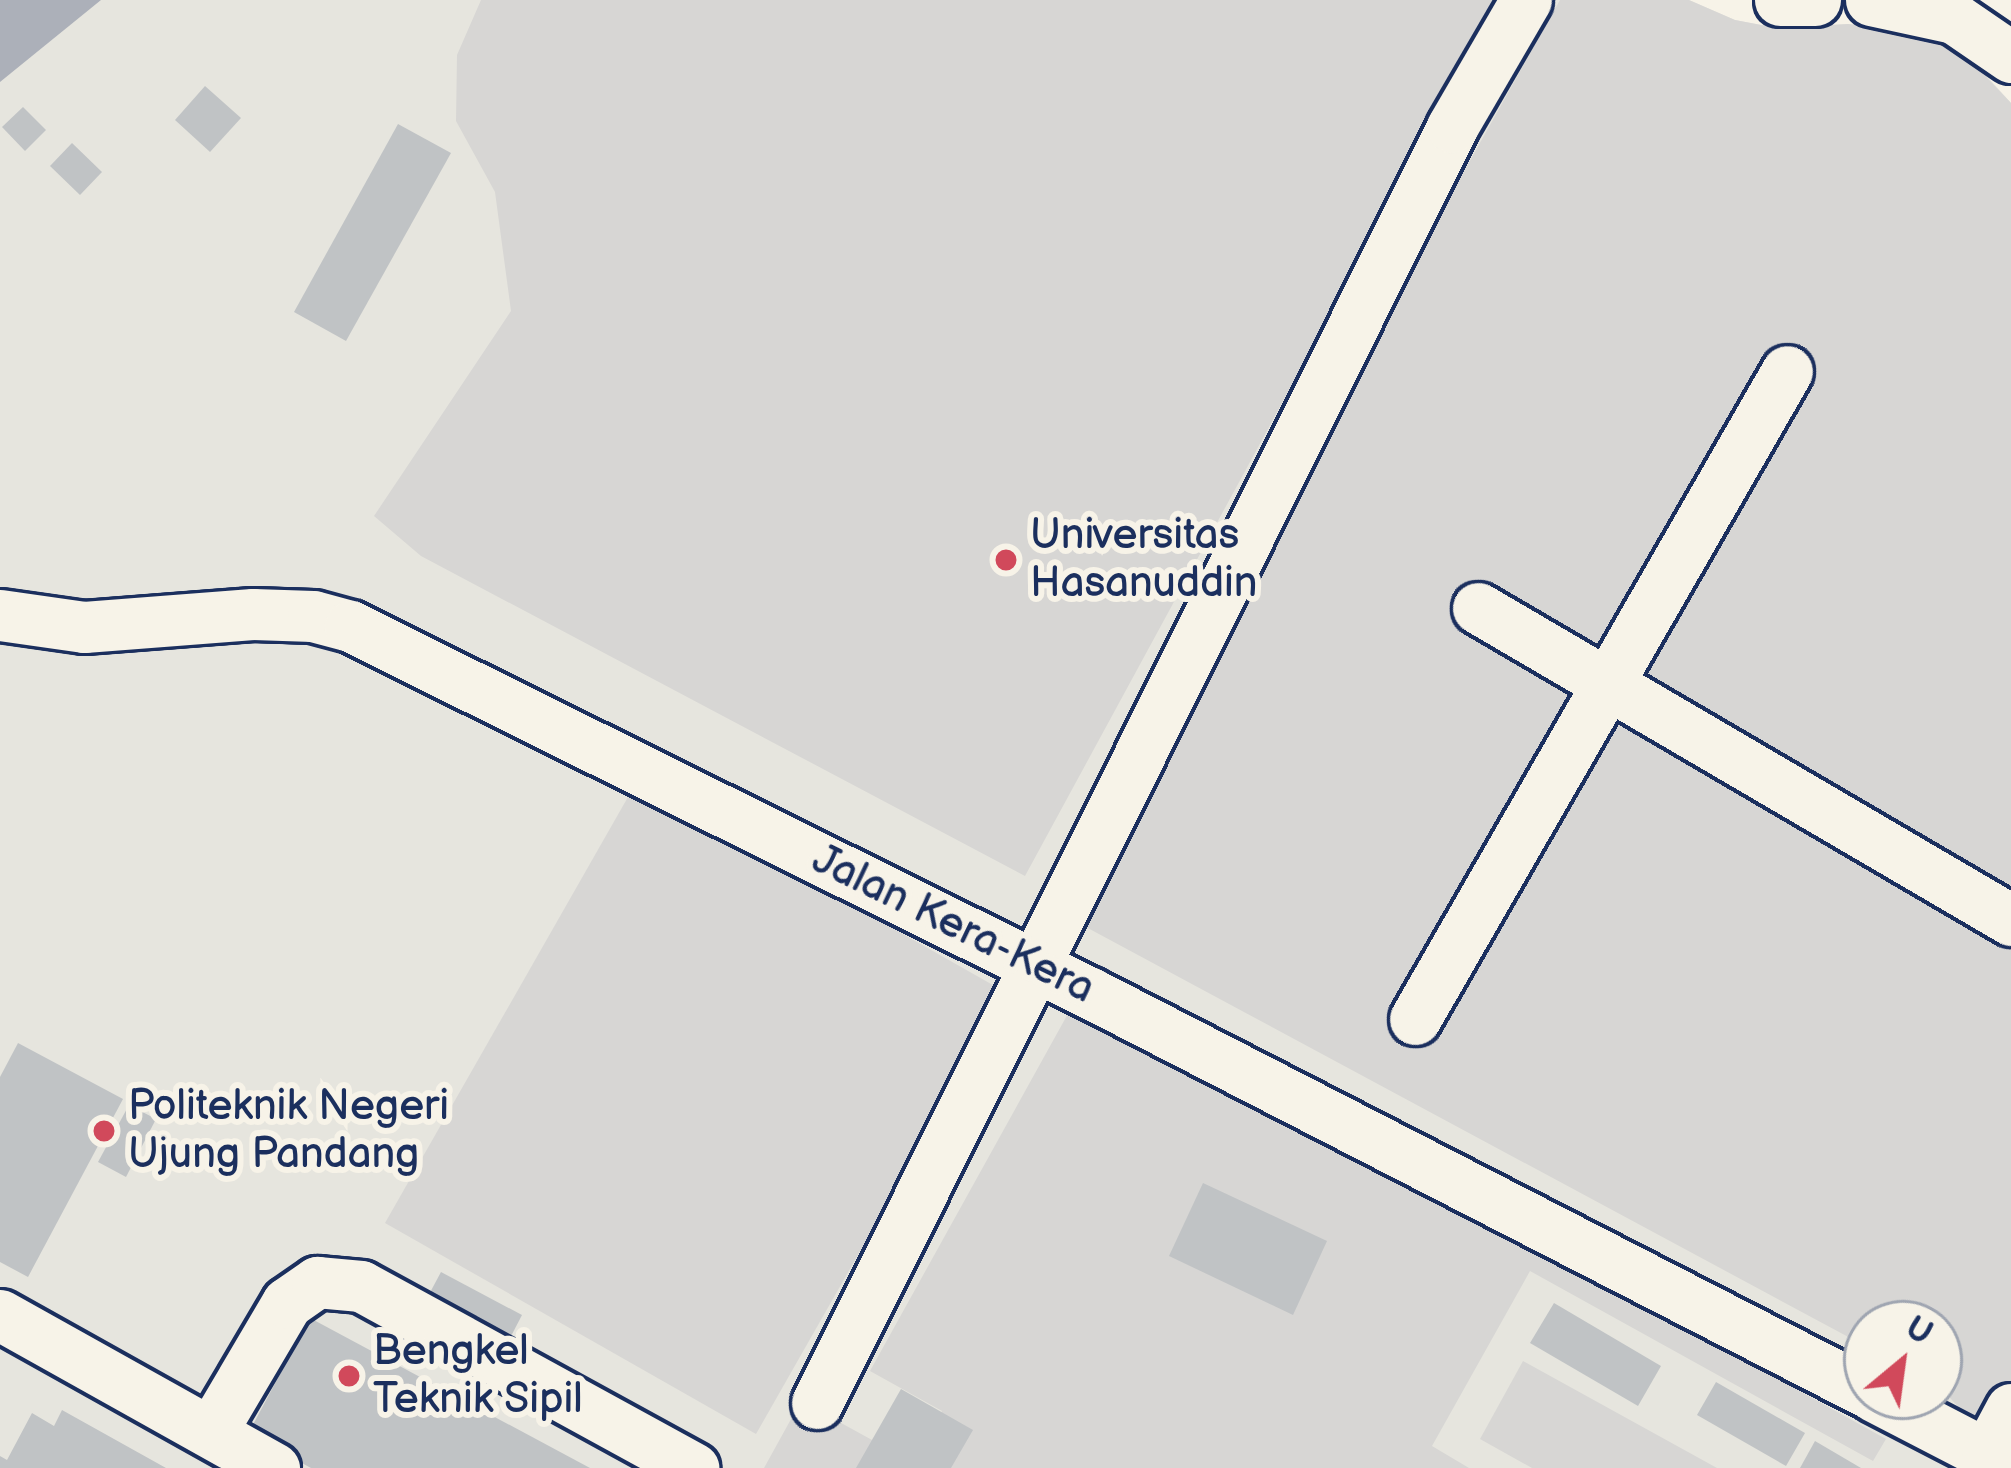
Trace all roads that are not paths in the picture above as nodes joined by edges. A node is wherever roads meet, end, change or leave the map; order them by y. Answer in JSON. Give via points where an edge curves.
{"nodes":[{"id":1,"x":1526,"y":0,"type":"edge"},
{"id":2,"x":1780,"y":0,"type":"edge"},
{"id":3,"x":1815,"y":0,"type":"edge"},
{"id":4,"x":1871,"y":0,"type":"edge"},
{"id":5,"x":2011,"y":57,"type":"edge"},
{"id":6,"x":1787,"y":371,"type":"dead end"},
{"id":7,"x":1478,"y":608,"type":"dead end"},
{"id":8,"x":0,"y":615,"type":"edge"},
{"id":9,"x":1606,"y":684,"type":"junction"},
{"id":10,"x":2011,"y":920,"type":"edge"},
{"id":11,"x":1034,"y":964,"type":"junction"},
{"id":12,"x":1415,"y":1019,"type":"dead end"},
{"id":13,"x":0,"y":1316,"type":"edge"},
{"id":14,"x":1843,"y":1380,"type":"edge"},
{"id":15,"x":817,"y":1403,"type":"dead end"},
{"id":16,"x":2011,"y":1409,"type":"edge"},
{"id":17,"x":1920,"y":1420,"type":"edge"},
{"id":18,"x":211,"y":1432,"type":"junction"},
{"id":19,"x":1999,"y":1461,"type":"edge"},
{"id":20,"x":274,"y":1468,"type":"edge"},
{"id":21,"x":693,"y":1468,"type":"edge"}],
"edges":[{"from":1,"to":11,"type":"street","via":[[1452,127]]},
{"from":2,"to":3,"type":"street"},
{"from":4,"to":5,"type":"street","via":[[1954,18]]},
{"from":6,"to":9,"type":"street"},
{"from":7,"to":9,"type":"street"},
{"from":8,"to":11,"type":"street","name":"Jalan Kera-Kera","via":[[84,628],[253,614],[350,626]]},
{"from":9,"to":10,"type":"street"},
{"from":9,"to":12,"type":"street"},
{"from":11,"to":14,"type":"street","name":"Jalan Kera-Kera"},
{"from":11,"to":15,"type":"street"},
{"from":13,"to":18,"type":"street"},
{"from":16,"to":19,"type":"street"},
{"from":17,"to":19,"type":"street","name":"Jalan Kera-Kera"},
{"from":18,"to":20,"type":"street"},
{"from":18,"to":21,"type":"street","via":[[287,1303],[317,1282],[361,1286]]}]}
